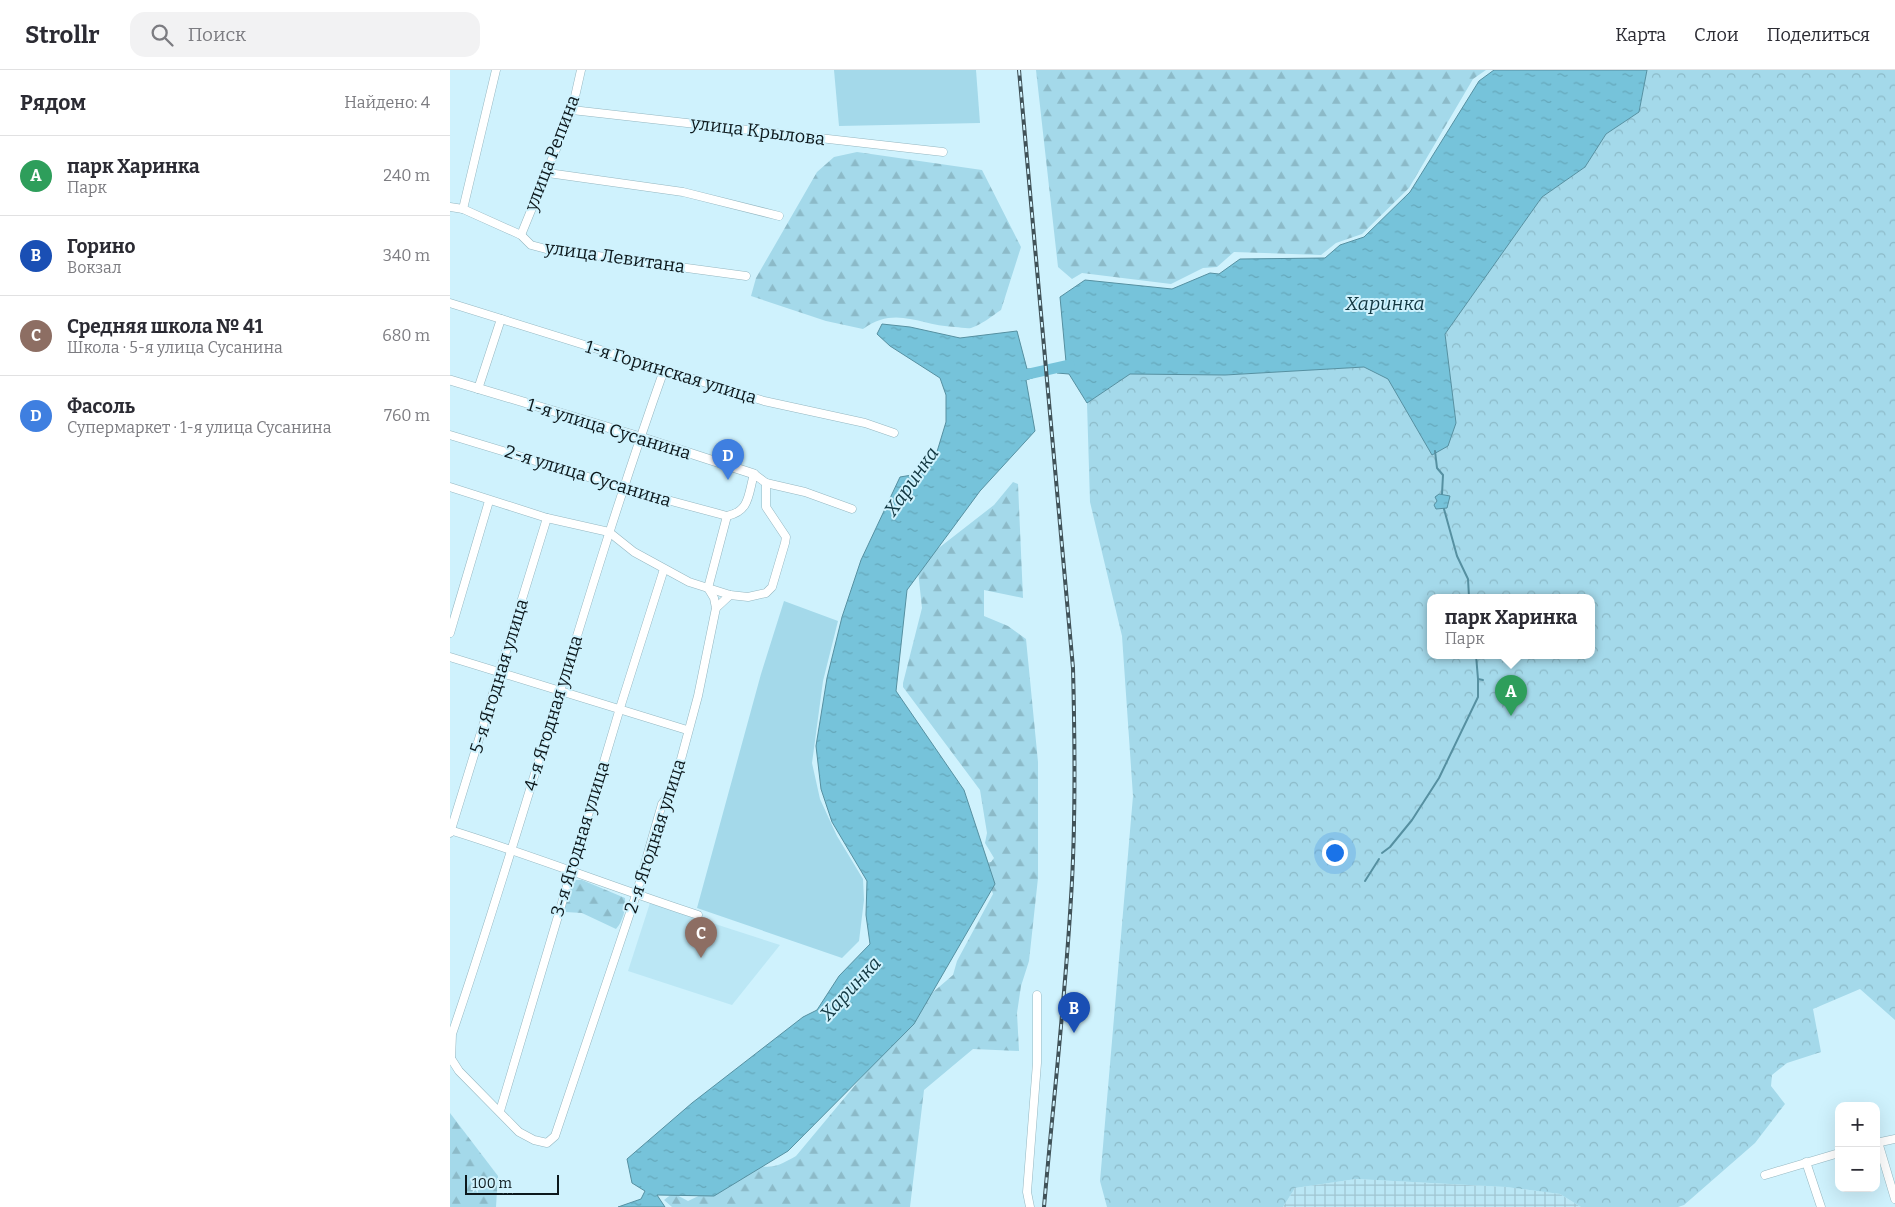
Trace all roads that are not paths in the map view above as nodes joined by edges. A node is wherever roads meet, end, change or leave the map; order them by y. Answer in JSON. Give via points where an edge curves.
{"nodes":[{"id":1,"x":496,"y":70,"type":"edge"},
{"id":2,"x":581,"y":70,"type":"edge"},
{"id":3,"x":572,"y":110,"type":"junction"},
{"id":4,"x":943,"y":152,"type":"dead end"},
{"id":5,"x":548,"y":173,"type":"junction"},
{"id":6,"x":450,"y":207,"type":"edge"},
{"id":7,"x":463,"y":210,"type":"junction"},
{"id":8,"x":778,"y":216,"type":"dead end"},
{"id":9,"x":521,"y":235,"type":"junction"},
{"id":10,"x":746,"y":276,"type":"dead end"},
{"id":11,"x":450,"y":303,"type":"edge"},
{"id":12,"x":501,"y":319,"type":"junction"},
{"id":13,"x":664,"y":370,"type":"junction"},
{"id":14,"x":450,"y":380,"type":"edge"},
{"id":15,"x":478,"y":389,"type":"junction"},
{"id":16,"x":894,"y":432,"type":"dead end"},
{"id":17,"x":450,"y":435,"type":"edge"},
{"id":18,"x":640,"y":437,"type":"junction"},
{"id":19,"x":754,"y":474,"type":"junction"},
{"id":20,"x":766,"y":483,"type":"junction"},
{"id":21,"x":450,"y":487,"type":"edge"},
{"id":22,"x":624,"y":488,"type":"junction"},
{"id":23,"x":489,"y":500,"type":"junction"},
{"id":24,"x":852,"y":509,"type":"dead end"},
{"id":25,"x":727,"y":516,"type":"junction"},
{"id":26,"x":547,"y":518,"type":"junction"},
{"id":27,"x":608,"y":532,"type":"junction"},
{"id":28,"x":664,"y":569,"type":"junction"},
{"id":29,"x":708,"y":588,"type":"junction"},
{"id":30,"x":730,"y":595,"type":"junction"},
{"id":31,"x":716,"y":608,"type":"junction"},
{"id":32,"x":450,"y":633,"type":"edge"},
{"id":33,"x":450,"y":658,"type":"edge"},
{"id":34,"x":500,"y":673,"type":"junction"},
{"id":35,"x":559,"y":689,"type":"junction"},
{"id":36,"x":620,"y":708,"type":"junction"},
{"id":37,"x":687,"y":730,"type":"junction"},
{"id":38,"x":450,"y":831,"type":"edge"},
{"id":39,"x":512,"y":849,"type":"junction"},
{"id":40,"x":571,"y":870,"type":"junction"},
{"id":41,"x":636,"y":895,"type":"junction"},
{"id":42,"x":698,"y":915,"type":"dead end"},
{"id":43,"x":1037,"y":995,"type":"dead end"},
{"id":44,"x":450,"y":1058,"type":"edge"},
{"id":45,"x":500,"y":1110,"type":"junction"},
{"id":46,"x":1895,"y":1139,"type":"edge"},
{"id":47,"x":1880,"y":1142,"type":"edge"},
{"id":48,"x":1879,"y":1147,"type":"edge"},
{"id":49,"x":1835,"y":1154,"type":"edge"},
{"id":50,"x":1806,"y":1162,"type":"junction"},
{"id":51,"x":1765,"y":1175,"type":"dead end"},
{"id":52,"x":1895,"y":1199,"type":"edge"},
{"id":53,"x":1030,"y":1207,"type":"edge"},
{"id":54,"x":1821,"y":1207,"type":"edge"}],
"edges":[{"from":1,"to":7,"type":"street"},
{"from":2,"to":3,"type":"street","name":"улица Репина"},
{"from":3,"to":4,"type":"street","name":"улица Крылова"},
{"from":3,"to":5,"type":"street","name":"улица Репина"},
{"from":5,"to":8,"type":"street","via":[[683,192]]},
{"from":5,"to":9,"type":"street","name":"улица Репина"},
{"from":6,"to":7,"type":"street","name":"улица Левитана"},
{"from":7,"to":9,"type":"street","name":"улица Левитана"},
{"from":9,"to":10,"type":"street","name":"улица Левитана","via":[[531,245],[546,249]]},
{"from":11,"to":12,"type":"street","name":"1-я Горинская улица"},
{"from":12,"to":13,"type":"street","name":"1-я Горинская улица"},
{"from":12,"to":15,"type":"street"},
{"from":13,"to":16,"type":"street","name":"1-я Горинская улица","via":[[764,401]]},
{"from":13,"to":18,"type":"street","name":"4-я Ягодная улица"},
{"from":14,"to":15,"type":"street","name":"1-я улица Сусанина"},
{"from":15,"to":18,"type":"street","name":"1-я улица Сусанина"},
{"from":17,"to":22,"type":"street","name":"2-я улица Сусанина"},
{"from":18,"to":19,"type":"street","name":"1-я улица Сусанина"},
{"from":18,"to":22,"type":"street","name":"4-я Ягодная улица"},
{"from":19,"to":20,"type":"street","name":"1-я улица Сусанина"},
{"from":19,"to":25,"type":"street","via":[[746,504],[739,514]]},
{"from":20,"to":24,"type":"street","name":"1-я улица Сусанина","via":[[805,492]]},
{"from":20,"to":30,"type":"street","via":[[766,507],[786,537],[777,574],[766,593],[748,597]]},
{"from":21,"to":23,"type":"street"},
{"from":22,"to":25,"type":"street","name":"2-я улица Сусанина"},
{"from":22,"to":27,"type":"street","name":"4-я Ягодная улица"},
{"from":23,"to":26,"type":"street"},
{"from":23,"to":32,"type":"street"},
{"from":25,"to":29,"type":"street"},
{"from":26,"to":27,"type":"street"},
{"from":26,"to":34,"type":"street","name":"5-я Ягодная улица"},
{"from":27,"to":28,"type":"street"},
{"from":27,"to":35,"type":"street","name":"4-я Ягодная улица"},
{"from":28,"to":29,"type":"street"},
{"from":28,"to":36,"type":"street","name":"3-я Ягодная улица"},
{"from":29,"to":30,"type":"street"},
{"from":29,"to":31,"type":"street"},
{"from":30,"to":31,"type":"street"},
{"from":31,"to":37,"type":"street","name":"2-я Ягодная улица","via":[[698,696]]},
{"from":33,"to":34,"type":"street"},
{"from":34,"to":35,"type":"street"},
{"from":34,"to":38,"type":"street","name":"5-я Ягодная улица"},
{"from":35,"to":36,"type":"street"},
{"from":35,"to":39,"type":"street","name":"4-я Ягодная улица"},
{"from":36,"to":37,"type":"street"},
{"from":36,"to":40,"type":"street","name":"3-я Ягодная улица"},
{"from":37,"to":41,"type":"street","name":"2-я Ягодная улица","via":[[673,789],[662,804]]},
{"from":38,"to":39,"type":"street"},
{"from":39,"to":40,"type":"street"},
{"from":39,"to":44,"type":"street","name":"4-я Ягодная улица","via":[[452,1034]]},
{"from":40,"to":41,"type":"street"},
{"from":40,"to":45,"type":"street","name":"3-я Ягодная улица"},
{"from":41,"to":42,"type":"street"},
{"from":41,"to":45,"type":"street","name":"2-я Ягодная улица","via":[[556,1136],[547,1143],[534,1140],[519,1132]]},
{"from":43,"to":53,"type":"street","via":[[1037,1063],[1027,1192]]},
{"from":44,"to":45,"type":"street","via":[[459,1071]]},
{"from":46,"to":47,"type":"street"},
{"from":48,"to":52,"type":"street"},
{"from":49,"to":50,"type":"street"},
{"from":50,"to":51,"type":"street"},
{"from":50,"to":54,"type":"street"}]}
